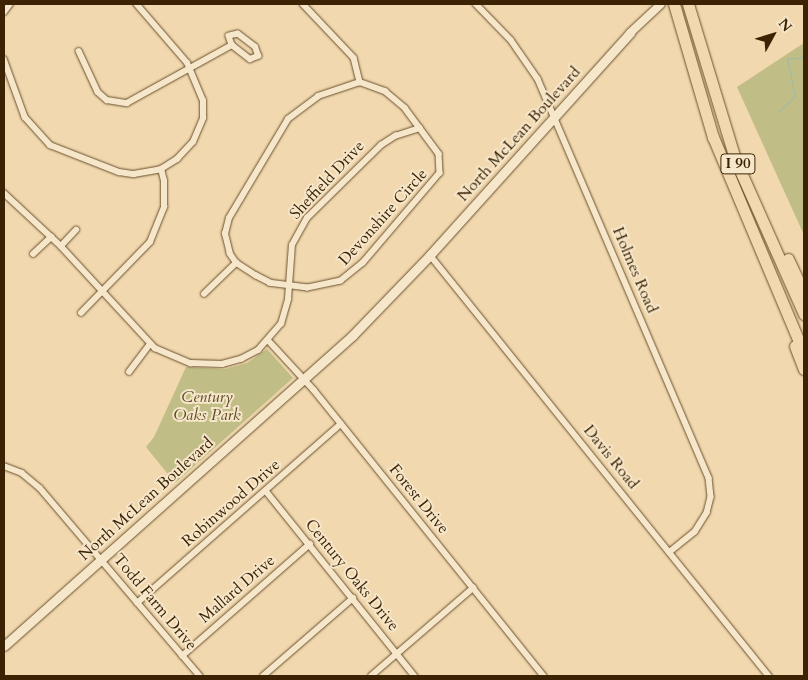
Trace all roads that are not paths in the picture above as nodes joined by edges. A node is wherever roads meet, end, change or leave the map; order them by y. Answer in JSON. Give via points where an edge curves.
{"nodes":[{"id":1,"x":10,"y":4,"type":"edge"},
{"id":2,"x":136,"y":4,"type":"edge"},
{"id":3,"x":303,"y":4,"type":"edge"},
{"id":4,"x":476,"y":4,"type":"edge"},
{"id":5,"x":661,"y":4,"type":"edge"},
{"id":6,"x":689,"y":6,"type":"edge"},
{"id":7,"x":675,"y":9,"type":"edge"},
{"id":8,"x":4,"y":12,"type":"edge"},
{"id":9,"x":630,"y":33,"type":"joint"},
{"id":10,"x":232,"y":44,"type":"junction"},
{"id":11,"x":79,"y":51,"type":"dead end"},
{"id":12,"x":4,"y":59,"type":"edge"},
{"id":13,"x":190,"y":69,"type":"junction"},
{"id":14,"x":360,"y":82,"type":"junction"},
{"id":15,"x":555,"y":116,"type":"junction"},
{"id":16,"x":420,"y":128,"type":"junction"},
{"id":17,"x":161,"y":169,"type":"junction"},
{"id":18,"x":742,"y":175,"type":"junction"},
{"id":19,"x":4,"y":193,"type":"edge"},
{"id":20,"x":76,"y":230,"type":"dead end"},
{"id":21,"x":51,"y":237,"type":"junction"},
{"id":22,"x":754,"y":239,"type":"junction"},
{"id":23,"x":61,"y":246,"type":"junction"},
{"id":24,"x":33,"y":254,"type":"dead end"},
{"id":25,"x":430,"y":255,"type":"junction"},
{"id":26,"x":236,"y":263,"type":"junction"},
{"id":27,"x":289,"y":287,"type":"junction"},
{"id":28,"x":103,"y":293,"type":"junction"},
{"id":29,"x":204,"y":294,"type":"dead end"},
{"id":30,"x":804,"y":294,"type":"edge"},
{"id":31,"x":81,"y":313,"type":"dead end"},
{"id":32,"x":804,"y":314,"type":"edge"},
{"id":33,"x":269,"y":341,"type":"junction"},
{"id":34,"x":150,"y":344,"type":"junction"},
{"id":35,"x":804,"y":353,"type":"edge"},
{"id":36,"x":804,"y":369,"type":"edge"},
{"id":37,"x":129,"y":372,"type":"dead end"},
{"id":38,"x":303,"y":378,"type":"junction"},
{"id":39,"x":341,"y":424,"type":"junction"},
{"id":40,"x":4,"y":466,"type":"edge"},
{"id":41,"x":266,"y":491,"type":"junction"},
{"id":42,"x":310,"y":544,"type":"junction"},
{"id":43,"x":670,"y":552,"type":"junction"},
{"id":44,"x":101,"y":559,"type":"junction"},
{"id":45,"x":473,"y":588,"type":"junction"},
{"id":46,"x":353,"y":598,"type":"junction"},
{"id":47,"x":138,"y":603,"type":"junction"},
{"id":48,"x":4,"y":646,"type":"edge"},
{"id":49,"x":397,"y":652,"type":"junction"},
{"id":50,"x":182,"y":656,"type":"junction"},
{"id":51,"x":200,"y":676,"type":"edge"},
{"id":52,"x":262,"y":676,"type":"edge"},
{"id":53,"x":371,"y":676,"type":"edge"},
{"id":54,"x":415,"y":676,"type":"edge"},
{"id":55,"x":544,"y":676,"type":"edge"},
{"id":56,"x":769,"y":676,"type":"edge"}],
"edges":[{"from":1,"to":8,"type":"street"},
{"from":2,"to":13,"type":"street"},
{"from":3,"to":14,"type":"street","via":[[354,58]]},
{"from":4,"to":15,"type":"street","name":"Holmes Road","via":[[528,64]]},
{"from":5,"to":9,"type":"street"},
{"from":6,"to":18,"type":"highway","number":"I 90","via":[[706,71]]},
{"from":7,"to":22,"type":"highway","number":"I 90","via":[[713,137]]},
{"from":9,"to":15,"type":"main road","name":"North McLean Boulevard"},
{"from":10,"to":10,"type":"street","via":[[250,59],[258,56],[255,48],[235,33],[229,36]]},
{"from":10,"to":13,"type":"street"},
{"from":11,"to":13,"type":"street","via":[[92,85],[107,100],[117,103],[137,100]]},
{"from":12,"to":17,"type":"street","via":[[25,117],[50,145],[119,172],[134,174]]},
{"from":13,"to":17,"type":"street","via":[[202,96],[203,118],[188,148]]},
{"from":14,"to":16,"type":"street","name":"Devonshire Circle","via":[[393,96]]},
{"from":14,"to":26,"type":"street","via":[[318,96],[282,126],[229,218],[226,243]]},
{"from":15,"to":25,"type":"main road","name":"North McLean Boulevard"},
{"from":15,"to":43,"type":"street","name":"Holmes Road","via":[[709,478],[711,497],[707,514],[695,532]]},
{"from":16,"to":27,"type":"street","name":"Sheffield Drive","via":[[395,136],[377,148],[307,218],[292,245]]},
{"from":16,"to":27,"type":"street","name":"Devonshire Circle","via":[[442,162],[435,182],[348,277],[320,288]]},
{"from":17,"to":28,"type":"street","via":[[164,202],[157,230],[142,254]]},
{"from":18,"to":30,"type":"highway","via":[[781,244]]},
{"from":18,"to":32,"type":"highway","number":"I 90"},
{"from":19,"to":21,"type":"street","name":"Sheffield Drive"},
{"from":20,"to":23,"type":"street"},
{"from":21,"to":23,"type":"street","name":"Sheffield Drive"},
{"from":21,"to":24,"type":"street"},
{"from":22,"to":35,"type":"highway","number":"I 90"},
{"from":22,"to":36,"type":"highway"},
{"from":23,"to":28,"type":"street","name":"Sheffield Drive"},
{"from":25,"to":38,"type":"main road","name":"North McLean Boulevard","via":[[353,335]]},
{"from":25,"to":43,"type":"street","name":"Davis Road"},
{"from":26,"to":27,"type":"street","name":"Devonshire Circle","via":[[263,280]]},
{"from":26,"to":29,"type":"street"},
{"from":27,"to":33,"type":"street","name":"Sheffield Drive","via":[[283,319]]},
{"from":28,"to":31,"type":"street"},
{"from":28,"to":34,"type":"street","name":"Sheffield Drive"},
{"from":33,"to":34,"type":"street","name":"Sheffield Drive","via":[[241,359],[217,365],[182,360]]},
{"from":33,"to":38,"type":"street","name":"Forest Drive"},
{"from":34,"to":37,"type":"street"},
{"from":38,"to":39,"type":"street","name":"Forest Drive"},
{"from":38,"to":44,"type":"main road","name":"North McLean Boulevard"},
{"from":39,"to":41,"type":"street","name":"Robinwood Drive"},
{"from":39,"to":45,"type":"street","name":"Forest Drive"},
{"from":40,"to":44,"type":"street","name":"Todd Farm Drive","via":[[31,479]]},
{"from":41,"to":42,"type":"street","name":"Century Oaks Drive"},
{"from":41,"to":47,"type":"street","name":"Robinwood Drive"},
{"from":42,"to":46,"type":"street","name":"Century Oaks Drive"},
{"from":42,"to":50,"type":"street","name":"Mallard Drive"},
{"from":43,"to":56,"type":"street","name":"Davis Road"},
{"from":44,"to":47,"type":"street","name":"Todd Farm Drive"},
{"from":44,"to":48,"type":"main road","name":"North McLean Boulevard"},
{"from":45,"to":49,"type":"street"},
{"from":45,"to":55,"type":"street","name":"Forest Drive"},
{"from":46,"to":49,"type":"street","name":"Century Oaks Drive"},
{"from":46,"to":52,"type":"street"},
{"from":47,"to":50,"type":"street","name":"Todd Farm Drive"},
{"from":49,"to":53,"type":"street"},
{"from":49,"to":54,"type":"street","name":"Century Oaks Drive"},
{"from":50,"to":51,"type":"street","name":"Todd Farm Drive"}]}
